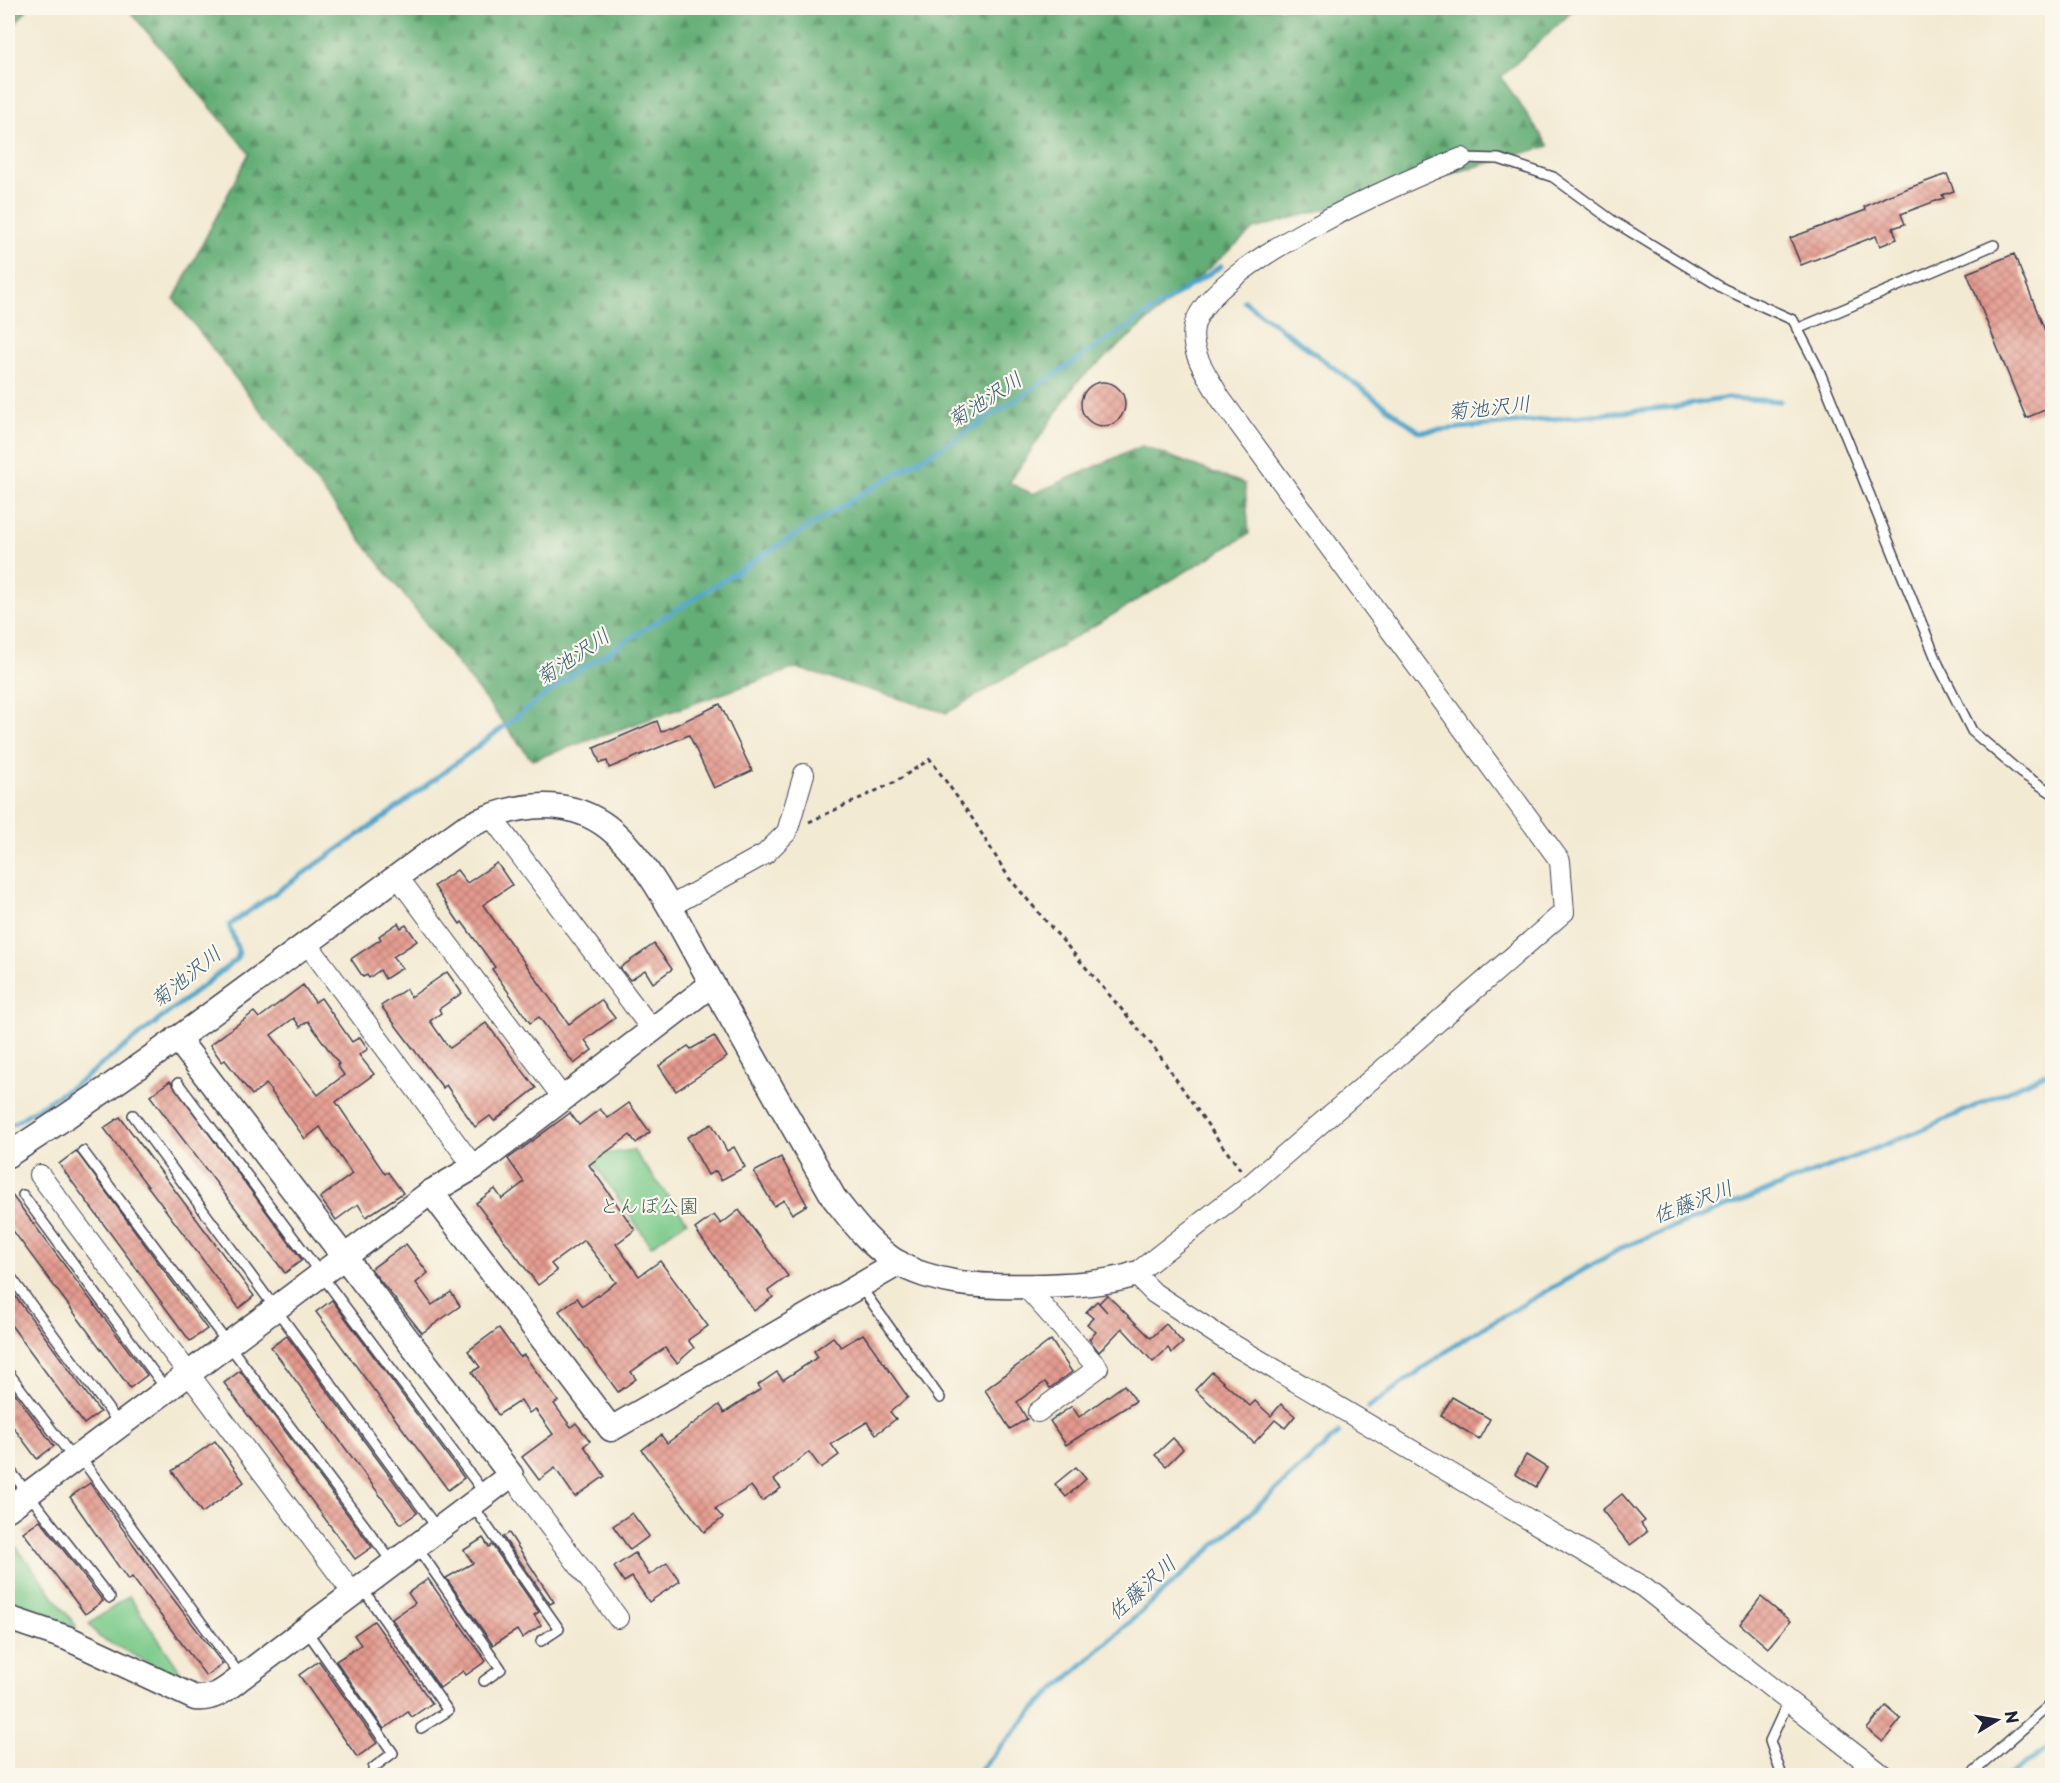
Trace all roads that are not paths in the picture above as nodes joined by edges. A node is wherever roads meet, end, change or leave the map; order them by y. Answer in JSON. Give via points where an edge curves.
{"nodes":[{"id":1,"x":1462,"y":158,"type":"joint"},
{"id":2,"x":1994,"y":245,"type":"dead end"},
{"id":3,"x":1797,"y":329,"type":"junction"},
{"id":4,"x":804,"y":774,"type":"dead end"},
{"id":5,"x":2052,"y":793,"type":"edge"},
{"id":6,"x":490,"y":815,"type":"junction"},
{"id":7,"x":397,"y":876,"type":"junction"},
{"id":8,"x":669,"y":908,"type":"junction"},
{"id":9,"x":306,"y":942,"type":"junction"},
{"id":10,"x":712,"y":984,"type":"junction"},
{"id":11,"x":653,"y":1030,"type":"junction"},
{"id":12,"x":177,"y":1038,"type":"junction"},
{"id":13,"x":178,"y":1083,"type":"dead end"},
{"id":14,"x":563,"y":1098,"type":"junction"},
{"id":15,"x":133,"y":1115,"type":"dead end"},
{"id":16,"x":83,"y":1150,"type":"dead end"},
{"id":17,"x":8,"y":1155,"type":"edge"},
{"id":18,"x":474,"y":1167,"type":"junction"},
{"id":19,"x":40,"y":1176,"type":"dead end"},
{"id":20,"x":431,"y":1192,"type":"junction"},
{"id":21,"x":23,"y":1196,"type":"dead end"},
{"id":22,"x":345,"y":1256,"type":"junction"},
{"id":23,"x":899,"y":1263,"type":"junction"},
{"id":24,"x":8,"y":1273,"type":"edge"},
{"id":25,"x":321,"y":1274,"type":"junction"},
{"id":26,"x":1135,"y":1274,"type":"junction"},
{"id":27,"x":1024,"y":1285,"type":"junction"},
{"id":28,"x":860,"y":1286,"type":"junction"},
{"id":29,"x":277,"y":1308,"type":"junction"},
{"id":30,"x":229,"y":1345,"type":"junction"},
{"id":31,"x":8,"y":1372,"type":"edge"},
{"id":32,"x":189,"y":1374,"type":"junction"},
{"id":33,"x":167,"y":1390,"type":"junction"},
{"id":34,"x":940,"y":1398,"type":"dead end"},
{"id":35,"x":1038,"y":1412,"type":"dead end"},
{"id":36,"x":120,"y":1425,"type":"junction"},
{"id":37,"x":77,"y":1458,"type":"junction"},
{"id":38,"x":8,"y":1468,"type":"edge"},
{"id":39,"x":511,"y":1475,"type":"junction"},
{"id":40,"x":27,"y":1494,"type":"junction"},
{"id":41,"x":478,"y":1499,"type":"junction"},
{"id":42,"x":8,"y":1509,"type":"edge"},
{"id":43,"x":438,"y":1529,"type":"junction"},
{"id":44,"x":416,"y":1545,"type":"junction"},
{"id":45,"x":392,"y":1562,"type":"junction"},
{"id":46,"x":356,"y":1589,"type":"junction"},
{"id":47,"x":110,"y":1598,"type":"dead end"},
{"id":48,"x":8,"y":1618,"type":"edge"},
{"id":49,"x":618,"y":1618,"type":"dead end"},
{"id":50,"x":305,"y":1628,"type":"junction"},
{"id":51,"x":541,"y":1641,"type":"dead end"},
{"id":52,"x":242,"y":1677,"type":"junction"},
{"id":53,"x":484,"y":1681,"type":"dead end"},
{"id":54,"x":1788,"y":1702,"type":"junction"},
{"id":55,"x":2052,"y":1703,"type":"edge"},
{"id":56,"x":421,"y":1728,"type":"dead end"},
{"id":57,"x":373,"y":1768,"type":"dead end"},
{"id":58,"x":1782,"y":1776,"type":"edge"},
{"id":59,"x":1884,"y":1776,"type":"edge"},
{"id":60,"x":1969,"y":1776,"type":"edge"}],
"edges":[{"from":1,"to":3,"type":"lane","via":[[1499,159],[1553,177],[1623,227],[1724,289],[1793,320]]},
{"from":1,"to":26,"type":"street","via":[[1386,189],[1282,245],[1226,283],[1202,307],[1194,328],[1194,350],[1220,398],[1560,861],[1564,912],[1252,1183]]},
{"from":2,"to":3,"type":"lane"},
{"from":3,"to":5,"type":"lane","via":[[1820,370],[1939,666],[1972,731]]},
{"from":4,"to":8,"type":"street","via":[[787,832],[765,854]]},
{"from":6,"to":7,"type":"street","via":[[464,828]]},
{"from":6,"to":8,"type":"street","via":[[546,805],[590,816],[627,844]]},
{"from":6,"to":11,"type":"street"},
{"from":7,"to":9,"type":"street"},
{"from":7,"to":14,"type":"street"},
{"from":8,"to":10,"type":"street"},
{"from":9,"to":12,"type":"street"},
{"from":9,"to":18,"type":"street"},
{"from":10,"to":11,"type":"street"},
{"from":10,"to":23,"type":"street","via":[[834,1198],[869,1241]]},
{"from":11,"to":14,"type":"street"},
{"from":12,"to":17,"type":"street"},
{"from":12,"to":22,"type":"street"},
{"from":13,"to":25,"type":"lane"},
{"from":14,"to":18,"type":"street"},
{"from":15,"to":29,"type":"lane"},
{"from":16,"to":30,"type":"lane"},
{"from":18,"to":20,"type":"street"},
{"from":19,"to":32,"type":"street"},
{"from":20,"to":22,"type":"street"},
{"from":20,"to":28,"type":"street","via":[[610,1429]]},
{"from":21,"to":33,"type":"lane"},
{"from":22,"to":25,"type":"street"},
{"from":22,"to":39,"type":"street"},
{"from":23,"to":27,"type":"street","via":[[953,1282]]},
{"from":23,"to":28,"type":"street"},
{"from":24,"to":36,"type":"lane"},
{"from":25,"to":29,"type":"street"},
{"from":25,"to":41,"type":"lane"},
{"from":26,"to":27,"type":"street","via":[[1118,1281]]},
{"from":26,"to":54,"type":"street","via":[[1154,1293],[1227,1341],[1643,1587]]},
{"from":27,"to":35,"type":"street","via":[[1098,1368]]},
{"from":28,"to":34,"type":"lane"},
{"from":29,"to":30,"type":"street"},
{"from":29,"to":43,"type":"lane"},
{"from":30,"to":32,"type":"street"},
{"from":30,"to":45,"type":"lane"},
{"from":31,"to":37,"type":"lane"},
{"from":32,"to":33,"type":"street"},
{"from":32,"to":46,"type":"street"},
{"from":33,"to":36,"type":"street"},
{"from":36,"to":37,"type":"street"},
{"from":37,"to":40,"type":"street"},
{"from":37,"to":52,"type":"lane"},
{"from":38,"to":40,"type":"lane"},
{"from":39,"to":41,"type":"street"},
{"from":39,"to":49,"type":"street"},
{"from":40,"to":42,"type":"street"},
{"from":40,"to":47,"type":"lane"},
{"from":41,"to":43,"type":"street"},
{"from":41,"to":51,"type":"lane","via":[[559,1629]]},
{"from":43,"to":44,"type":"street"},
{"from":44,"to":45,"type":"street"},
{"from":44,"to":53,"type":"lane","via":[[501,1669]]},
{"from":45,"to":46,"type":"street"},
{"from":46,"to":50,"type":"street"},
{"from":46,"to":56,"type":"lane","via":[[448,1712]]},
{"from":48,"to":52,"type":"street","via":[[67,1638],[195,1698],[216,1696]]},
{"from":50,"to":52,"type":"street"},
{"from":50,"to":57,"type":"lane","via":[[393,1753]]},
{"from":54,"to":58,"type":"lane","via":[[1770,1741]]},
{"from":54,"to":59,"type":"street"},
{"from":55,"to":60,"type":"lane"}]}
